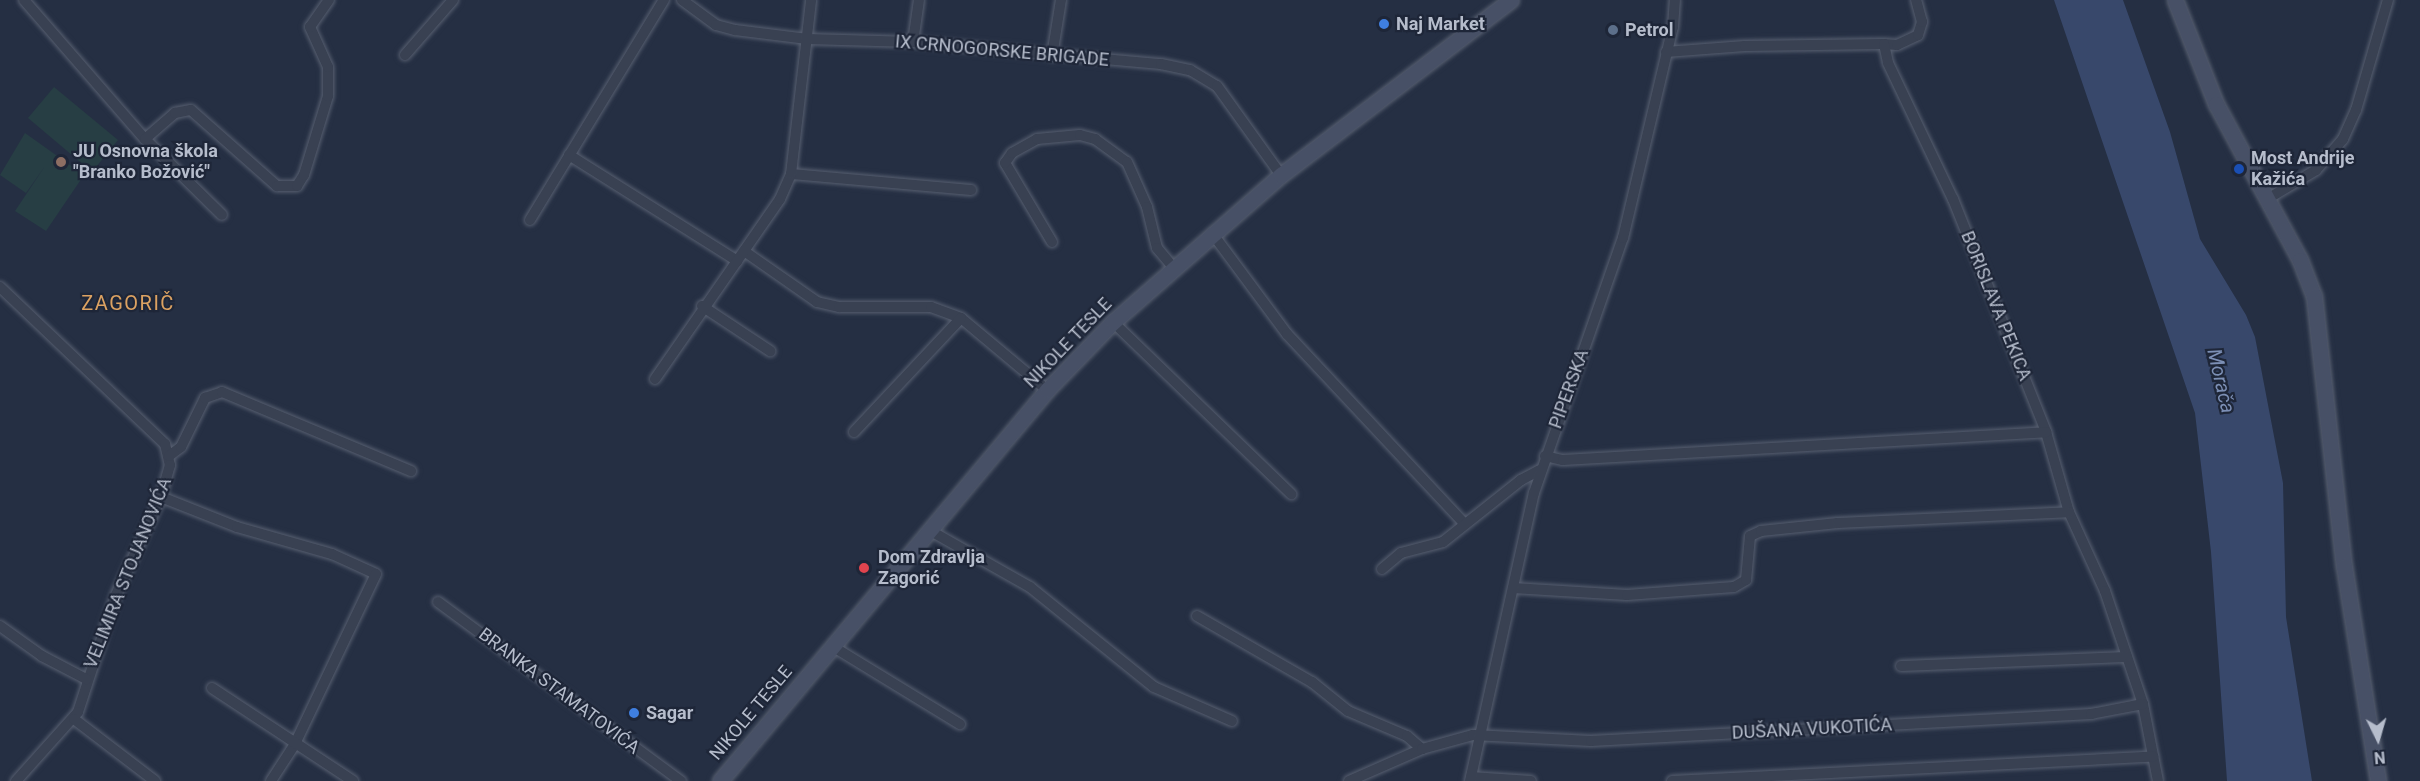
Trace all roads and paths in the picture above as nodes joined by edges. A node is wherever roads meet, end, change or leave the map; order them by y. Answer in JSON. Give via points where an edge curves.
{"nodes":[{"id":1,"x":24,"y":0,"type":"edge"},
{"id":2,"x":329,"y":0,"type":"edge"},
{"id":3,"x":453,"y":0,"type":"edge"},
{"id":4,"x":664,"y":0,"type":"edge"},
{"id":5,"x":682,"y":0,"type":"edge"},
{"id":6,"x":811,"y":0,"type":"edge"},
{"id":7,"x":919,"y":0,"type":"edge"},
{"id":8,"x":1061,"y":0,"type":"edge"},
{"id":9,"x":1511,"y":0,"type":"edge"},
{"id":10,"x":1675,"y":0,"type":"edge"},
{"id":11,"x":1916,"y":0,"type":"edge"},
{"id":12,"x":2175,"y":0,"type":"edge"},
{"id":13,"x":2388,"y":0,"type":"edge"},
{"id":14,"x":807,"y":39,"type":"junction"},
{"id":15,"x":913,"y":42,"type":"junction"},
{"id":16,"x":1884,"y":45,"type":"junction"},
{"id":17,"x":1666,"y":52,"type":"junction"},
{"id":18,"x":405,"y":55,"type":"dead end"},
{"id":19,"x":1052,"y":56,"type":"junction"},
{"id":20,"x":145,"y":139,"type":"junction"},
{"id":21,"x":569,"y":155,"type":"junction"},
{"id":22,"x":791,"y":174,"type":"junction"},
{"id":23,"x":1281,"y":175,"type":"junction"},
{"id":24,"x":971,"y":190,"type":"dead end"},
{"id":25,"x":2269,"y":198,"type":"junction"},
{"id":26,"x":222,"y":215,"type":"dead end"},
{"id":27,"x":530,"y":220,"type":"dead end"},
{"id":28,"x":1212,"y":233,"type":"junction"},
{"id":29,"x":1052,"y":242,"type":"dead end"},
{"id":30,"x":744,"y":251,"type":"junction"},
{"id":31,"x":737,"y":261,"type":"junction"},
{"id":32,"x":1173,"y":267,"type":"junction"},
{"id":33,"x":0,"y":287,"type":"edge"},
{"id":34,"x":702,"y":306,"type":"junction"},
{"id":35,"x":961,"y":318,"type":"junction"},
{"id":36,"x":1113,"y":322,"type":"junction"},
{"id":37,"x":770,"y":351,"type":"dead end"},
{"id":38,"x":654,"y":379,"type":"dead end"},
{"id":39,"x":1047,"y":390,"type":"junction"},
{"id":40,"x":854,"y":432,"type":"dead end"},
{"id":41,"x":2046,"y":432,"type":"junction"},
{"id":42,"x":169,"y":456,"type":"junction"},
{"id":43,"x":1545,"y":456,"type":"junction"},
{"id":44,"x":1540,"y":470,"type":"junction"},
{"id":45,"x":411,"y":471,"type":"dead end"},
{"id":46,"x":1291,"y":494,"type":"dead end"},
{"id":47,"x":161,"y":497,"type":"junction"},
{"id":48,"x":2069,"y":512,"type":"junction"},
{"id":49,"x":1465,"y":524,"type":"junction"},
{"id":50,"x":931,"y":531,"type":"junction"},
{"id":51,"x":1382,"y":569,"type":"dead end"},
{"id":52,"x":1513,"y":588,"type":"junction"},
{"id":53,"x":438,"y":602,"type":"dead end"},
{"id":54,"x":1197,"y":616,"type":"dead end"},
{"id":55,"x":0,"y":626,"type":"edge"},
{"id":56,"x":832,"y":646,"type":"junction"},
{"id":57,"x":2127,"y":657,"type":"junction"},
{"id":58,"x":1901,"y":666,"type":"dead end"},
{"id":59,"x":86,"y":679,"type":"junction"},
{"id":60,"x":212,"y":688,"type":"dead end"},
{"id":61,"x":2143,"y":704,"type":"junction"},
{"id":62,"x":74,"y":720,"type":"junction"},
{"id":63,"x":1232,"y":721,"type":"dead end"},
{"id":64,"x":960,"y":724,"type":"dead end"},
{"id":65,"x":1480,"y":736,"type":"junction"},
{"id":66,"x":295,"y":744,"type":"junction"},
{"id":67,"x":1422,"y":749,"type":"junction"},
{"id":68,"x":2153,"y":757,"type":"junction"},
{"id":69,"x":1470,"y":779,"type":"edge"},
{"id":70,"x":16,"y":781,"type":"edge"},
{"id":71,"x":155,"y":781,"type":"edge"},
{"id":72,"x":271,"y":781,"type":"edge"},
{"id":73,"x":353,"y":781,"type":"edge"},
{"id":74,"x":681,"y":781,"type":"edge"},
{"id":75,"x":720,"y":781,"type":"edge"},
{"id":76,"x":1349,"y":781,"type":"edge"},
{"id":77,"x":1530,"y":781,"type":"edge"},
{"id":78,"x":1672,"y":781,"type":"edge"},
{"id":79,"x":2158,"y":781,"type":"edge"},
{"id":80,"x":2378,"y":781,"type":"edge"}],
"edges":[{"from":1,"to":20,"type":"street"},
{"from":2,"to":20,"type":"street","via":[[310,27],[328,67],[328,96],[304,175],[291,188],[277,186],[190,110],[176,113]]},
{"from":3,"to":18,"type":"street"},
{"from":4,"to":21,"type":"street"},
{"from":5,"to":14,"type":"street","name":"IX CRNOGORSKE BRIGADE","via":[[716,25]]},
{"from":6,"to":14,"type":"street"},
{"from":7,"to":15,"type":"street"},
{"from":8,"to":19,"type":"street"},
{"from":9,"to":23,"type":"street","name":"NIKOLE TESLE"},
{"from":10,"to":17,"type":"street","name":"PIPERSKA","via":[[1676,15]]},
{"from":11,"to":16,"type":"street","via":[[1922,22],[1918,35],[1897,45]]},
{"from":12,"to":25,"type":"street","via":[[2216,104]]},
{"from":13,"to":25,"type":"street","via":[[2356,110],[2343,140],[2316,170]]},
{"from":14,"to":15,"type":"street","name":"IX CRNOGORSKE BRIGADE"},
{"from":14,"to":22,"type":"street"},
{"from":15,"to":19,"type":"street","name":"IX CRNOGORSKE BRIGADE"},
{"from":16,"to":17,"type":"street","via":[[1745,46]]},
{"from":16,"to":41,"type":"street","name":"BORISLAVA PEKICA","via":[[1888,63],[1953,199]]},
{"from":17,"to":43,"type":"street","name":"PIPERSKA","via":[[1623,238]]},
{"from":19,"to":23,"type":"street","name":"IX CRNOGORSKE BRIGADE","via":[[1161,64],[1203,75],[1220,90]]},
{"from":20,"to":26,"type":"street"},
{"from":21,"to":27,"type":"street"},
{"from":21,"to":31,"type":"street"},
{"from":22,"to":24,"type":"street"},
{"from":22,"to":30,"type":"street","via":[[780,199]]},
{"from":23,"to":28,"type":"street","name":"NIKOLE TESLE"},
{"from":25,"to":80,"type":"street","via":[[2304,268],[2318,312],[2344,566]]},
{"from":28,"to":32,"type":"street","name":"NIKOLE TESLE"},
{"from":28,"to":49,"type":"street","via":[[1287,334]]},
{"from":29,"to":32,"type":"street","via":[[1005,163],[1012,153],[1037,139],[1080,135],[1095,139],[1126,162],[1146,207],[1157,248]]},
{"from":30,"to":31,"type":"street"},
{"from":30,"to":35,"type":"street","via":[[817,302],[838,307],[931,307]]},
{"from":31,"to":34,"type":"street"},
{"from":32,"to":36,"type":"street","name":"NIKOLE TESLE"},
{"from":33,"to":42,"type":"street","name":"VELIMIRA STOJANOVIĆA","via":[[157,436]]},
{"from":34,"to":37,"type":"street"},
{"from":34,"to":38,"type":"street"},
{"from":35,"to":39,"type":"street"},
{"from":35,"to":40,"type":"street"},
{"from":36,"to":39,"type":"street","name":"NIKOLE TESLE"},
{"from":36,"to":46,"type":"street"},
{"from":39,"to":50,"type":"street","name":"NIKOLE TESLE"},
{"from":41,"to":43,"type":"street","via":[[1563,460]]},
{"from":41,"to":48,"type":"street","name":"BORISLAVA PEKICA"},
{"from":42,"to":45,"type":"street","via":[[181,447],[205,398],[222,392]]},
{"from":42,"to":47,"type":"street","name":"VELIMIRA STOJANOVIĆA"},
{"from":43,"to":44,"type":"street","name":"PIPERSKA"},
{"from":44,"to":49,"type":"street"},
{"from":44,"to":52,"type":"street","name":"PIPERSKA"},
{"from":47,"to":59,"type":"street","name":"VELIMIRA STOJANOVIĆA","via":[[116,595]]},
{"from":47,"to":66,"type":"street","via":[[237,527],[332,554],[376,574]]},
{"from":48,"to":52,"type":"street","via":[[1838,523],[1761,531],[1750,536],[1746,580],[1734,587],[1627,595]]},
{"from":48,"to":57,"type":"street","name":"BORISLAVA PEKICA","via":[[2105,591]]},
{"from":49,"to":51,"type":"street","via":[[1443,542],[1401,553]]},
{"from":50,"to":56,"type":"street","name":"NIKOLE TESLE"},
{"from":50,"to":63,"type":"street","via":[[1030,587],[1154,687]]},
{"from":52,"to":65,"type":"street","name":"PIPERSKA"},
{"from":53,"to":74,"type":"street","name":"BRANKA STAMATOVIĆA"},
{"from":54,"to":67,"type":"street","via":[[1312,682],[1348,711],[1407,736]]},
{"from":55,"to":59,"type":"street","via":[[42,656]]},
{"from":56,"to":64,"type":"street"},
{"from":56,"to":75,"type":"street","name":"NIKOLE TESLE"},
{"from":57,"to":58,"type":"street"},
{"from":57,"to":61,"type":"street","name":"BORISLAVA PEKICA"},
{"from":59,"to":62,"type":"street","name":"VELIMIRA STOJANOVIĆA"},
{"from":60,"to":66,"type":"street"},
{"from":61,"to":65,"type":"street","name":"DUŠANA VUKOTIĆA","via":[[2091,714],[1591,741]]},
{"from":61,"to":68,"type":"street","name":"BORISLAVA PEKICA"},
{"from":62,"to":70,"type":"street"},
{"from":62,"to":71,"type":"street"},
{"from":65,"to":67,"type":"street","name":"DUŠANA VUKOTIĆA"},
{"from":65,"to":69,"type":"street","name":"PIPERSKA"},
{"from":66,"to":72,"type":"street"},
{"from":66,"to":73,"type":"street"},
{"from":67,"to":76,"type":"street","name":"DUŠANA VUKOTIĆA"},
{"from":68,"to":78,"type":"street"},
{"from":68,"to":79,"type":"street","name":"BORISLAVA PEKICA"},
{"from":69,"to":77,"type":"street"}]}
